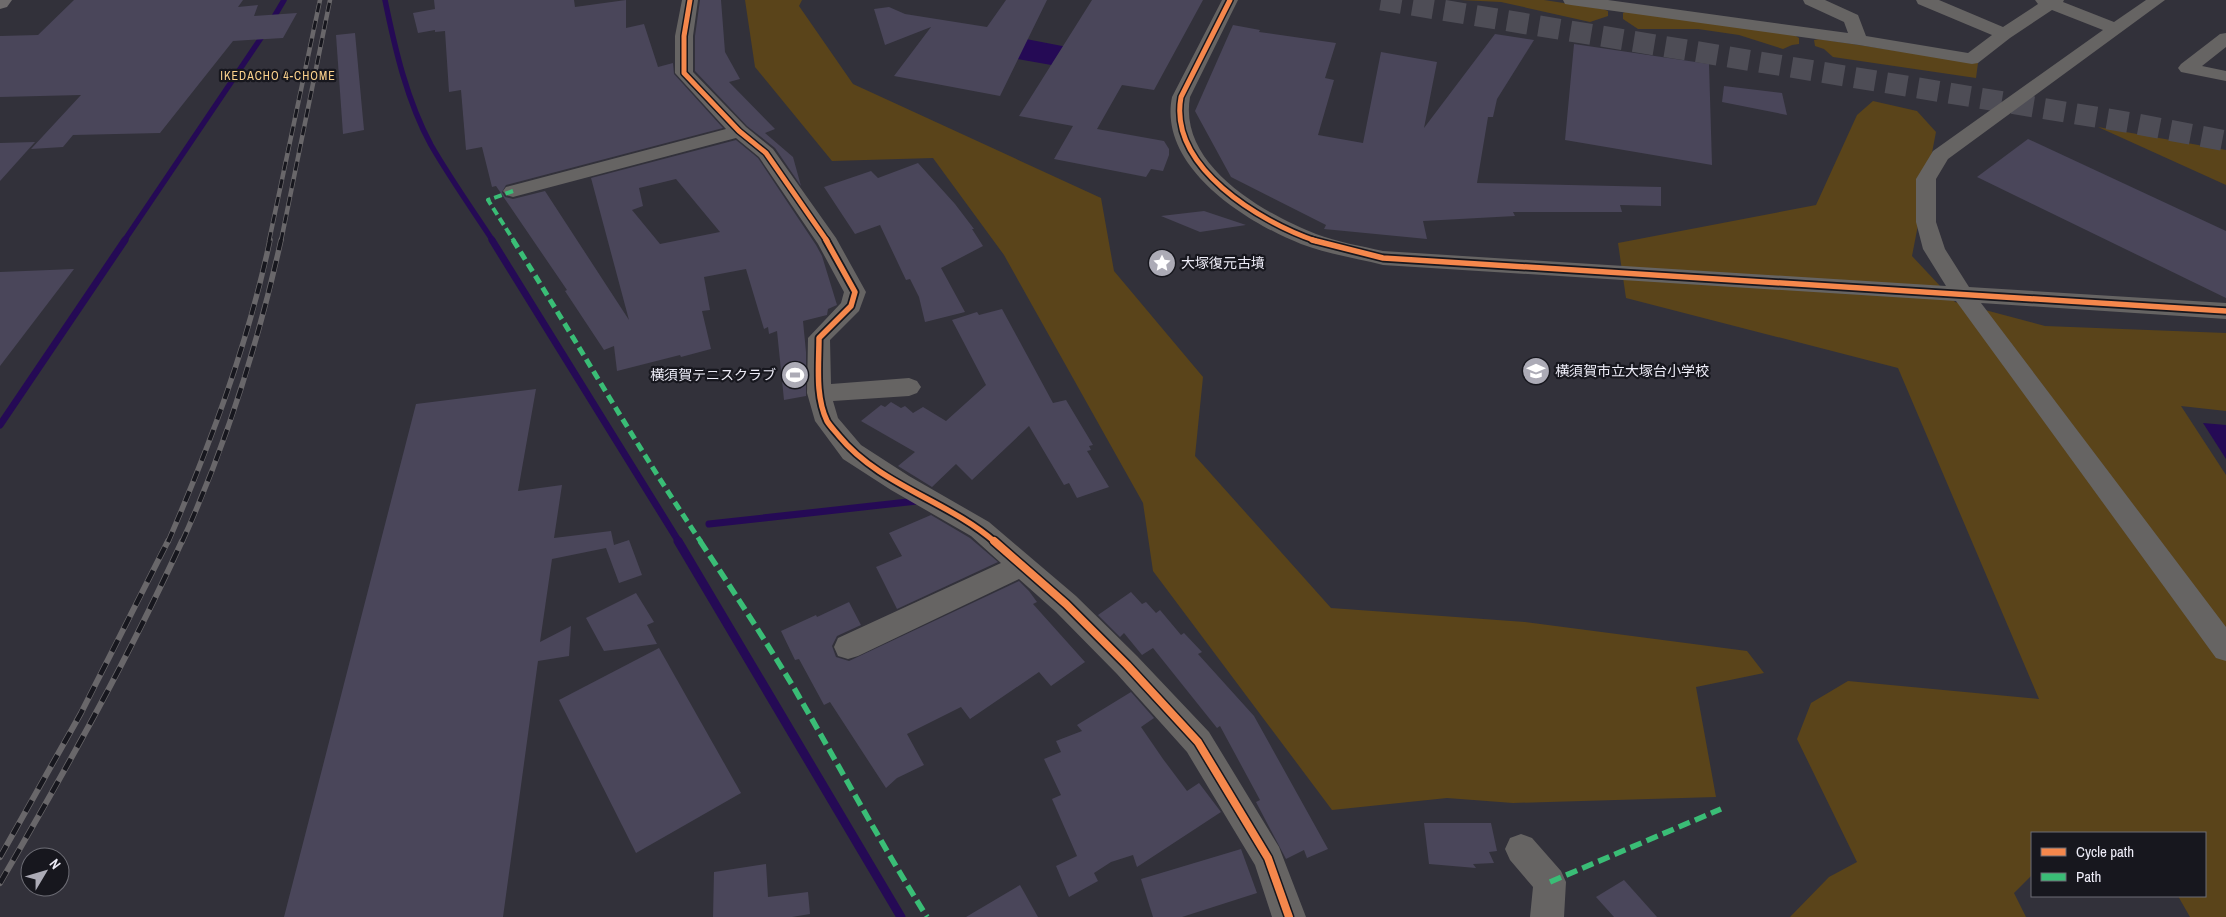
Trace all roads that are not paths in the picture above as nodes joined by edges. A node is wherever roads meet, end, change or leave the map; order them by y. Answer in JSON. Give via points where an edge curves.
{"nodes":[{"id":1,"x":3,"y":0,"type":"edge"},
{"id":2,"x":690,"y":0,"type":"edge"},
{"id":3,"x":1230,"y":0,"type":"edge"},
{"id":4,"x":1571,"y":0,"type":"edge"},
{"id":5,"x":1811,"y":0,"type":"edge"},
{"id":6,"x":1924,"y":0,"type":"edge"},
{"id":7,"x":2156,"y":0,"type":"edge"},
{"id":8,"x":2050,"y":1,"type":"edge"},
{"id":9,"x":0,"y":3,"type":"edge"},
{"id":10,"x":1686,"y":7,"type":"edge"},
{"id":11,"x":2115,"y":30,"type":"junction"},
{"id":12,"x":2004,"y":34,"type":"junction"},
{"id":13,"x":2226,"y":38,"type":"edge"},
{"id":14,"x":1859,"y":40,"type":"junction"},
{"id":15,"x":2226,"y":76,"type":"edge"},
{"id":16,"x":739,"y":131,"type":"junction"},
{"id":17,"x":513,"y":191,"type":"dead end"},
{"id":18,"x":1962,"y":294,"type":"junction"},
{"id":19,"x":2226,"y":311,"type":"edge"},
{"id":20,"x":909,"y":387,"type":"dead end"},
{"id":21,"x":819,"y":393,"type":"junction"},
{"id":22,"x":1022,"y":566,"type":"junction"},
{"id":23,"x":848,"y":647,"type":"dead end"},
{"id":24,"x":2226,"y":649,"type":"edge"},
{"id":25,"x":1521,"y":849,"type":"dead end"},
{"id":26,"x":1289,"y":917,"type":"edge"},
{"id":27,"x":1547,"y":917,"type":"edge"}],
"edges":[{"from":1,"to":9,"type":"highway"},
{"from":2,"to":16,"type":"street","via":[[684,36],[684,73]]},
{"from":3,"to":18,"type":"street","via":[[1181,97],[1179,115],[1185,141],[1203,169],[1237,200],[1264,219],[1311,240],[1383,258]]},
{"from":4,"to":10,"type":"street"},
{"from":5,"to":14,"type":"street","via":[[1852,19]]},
{"from":6,"to":12,"type":"street"},
{"from":7,"to":11,"type":"street"},
{"from":8,"to":11,"type":"street"},
{"from":8,"to":12,"type":"street"},
{"from":10,"to":14,"type":"street"},
{"from":11,"to":18,"type":"street","via":[[1940,155],[1926,179],[1926,222],[1934,249]]},
{"from":12,"to":14,"type":"street","via":[[1972,59]]},
{"from":13,"to":15,"type":"street","via":[[2188,68]]},
{"from":16,"to":17,"type":"street"},
{"from":16,"to":21,"type":"street","via":[[766,153],[828,243],[855,292],[851,306],[819,338]]},
{"from":18,"to":19,"type":"street"},
{"from":18,"to":24,"type":"street"},
{"from":20,"to":21,"type":"street"},
{"from":21,"to":22,"type":"street","via":[[826,421],[852,452],[980,530]]},
{"from":22,"to":23,"type":"street"},
{"from":22,"to":26,"type":"street","via":[[1120,658],[1198,742],[1268,858]]},
{"from":25,"to":27,"type":"street","via":[[1550,882]]}]}
